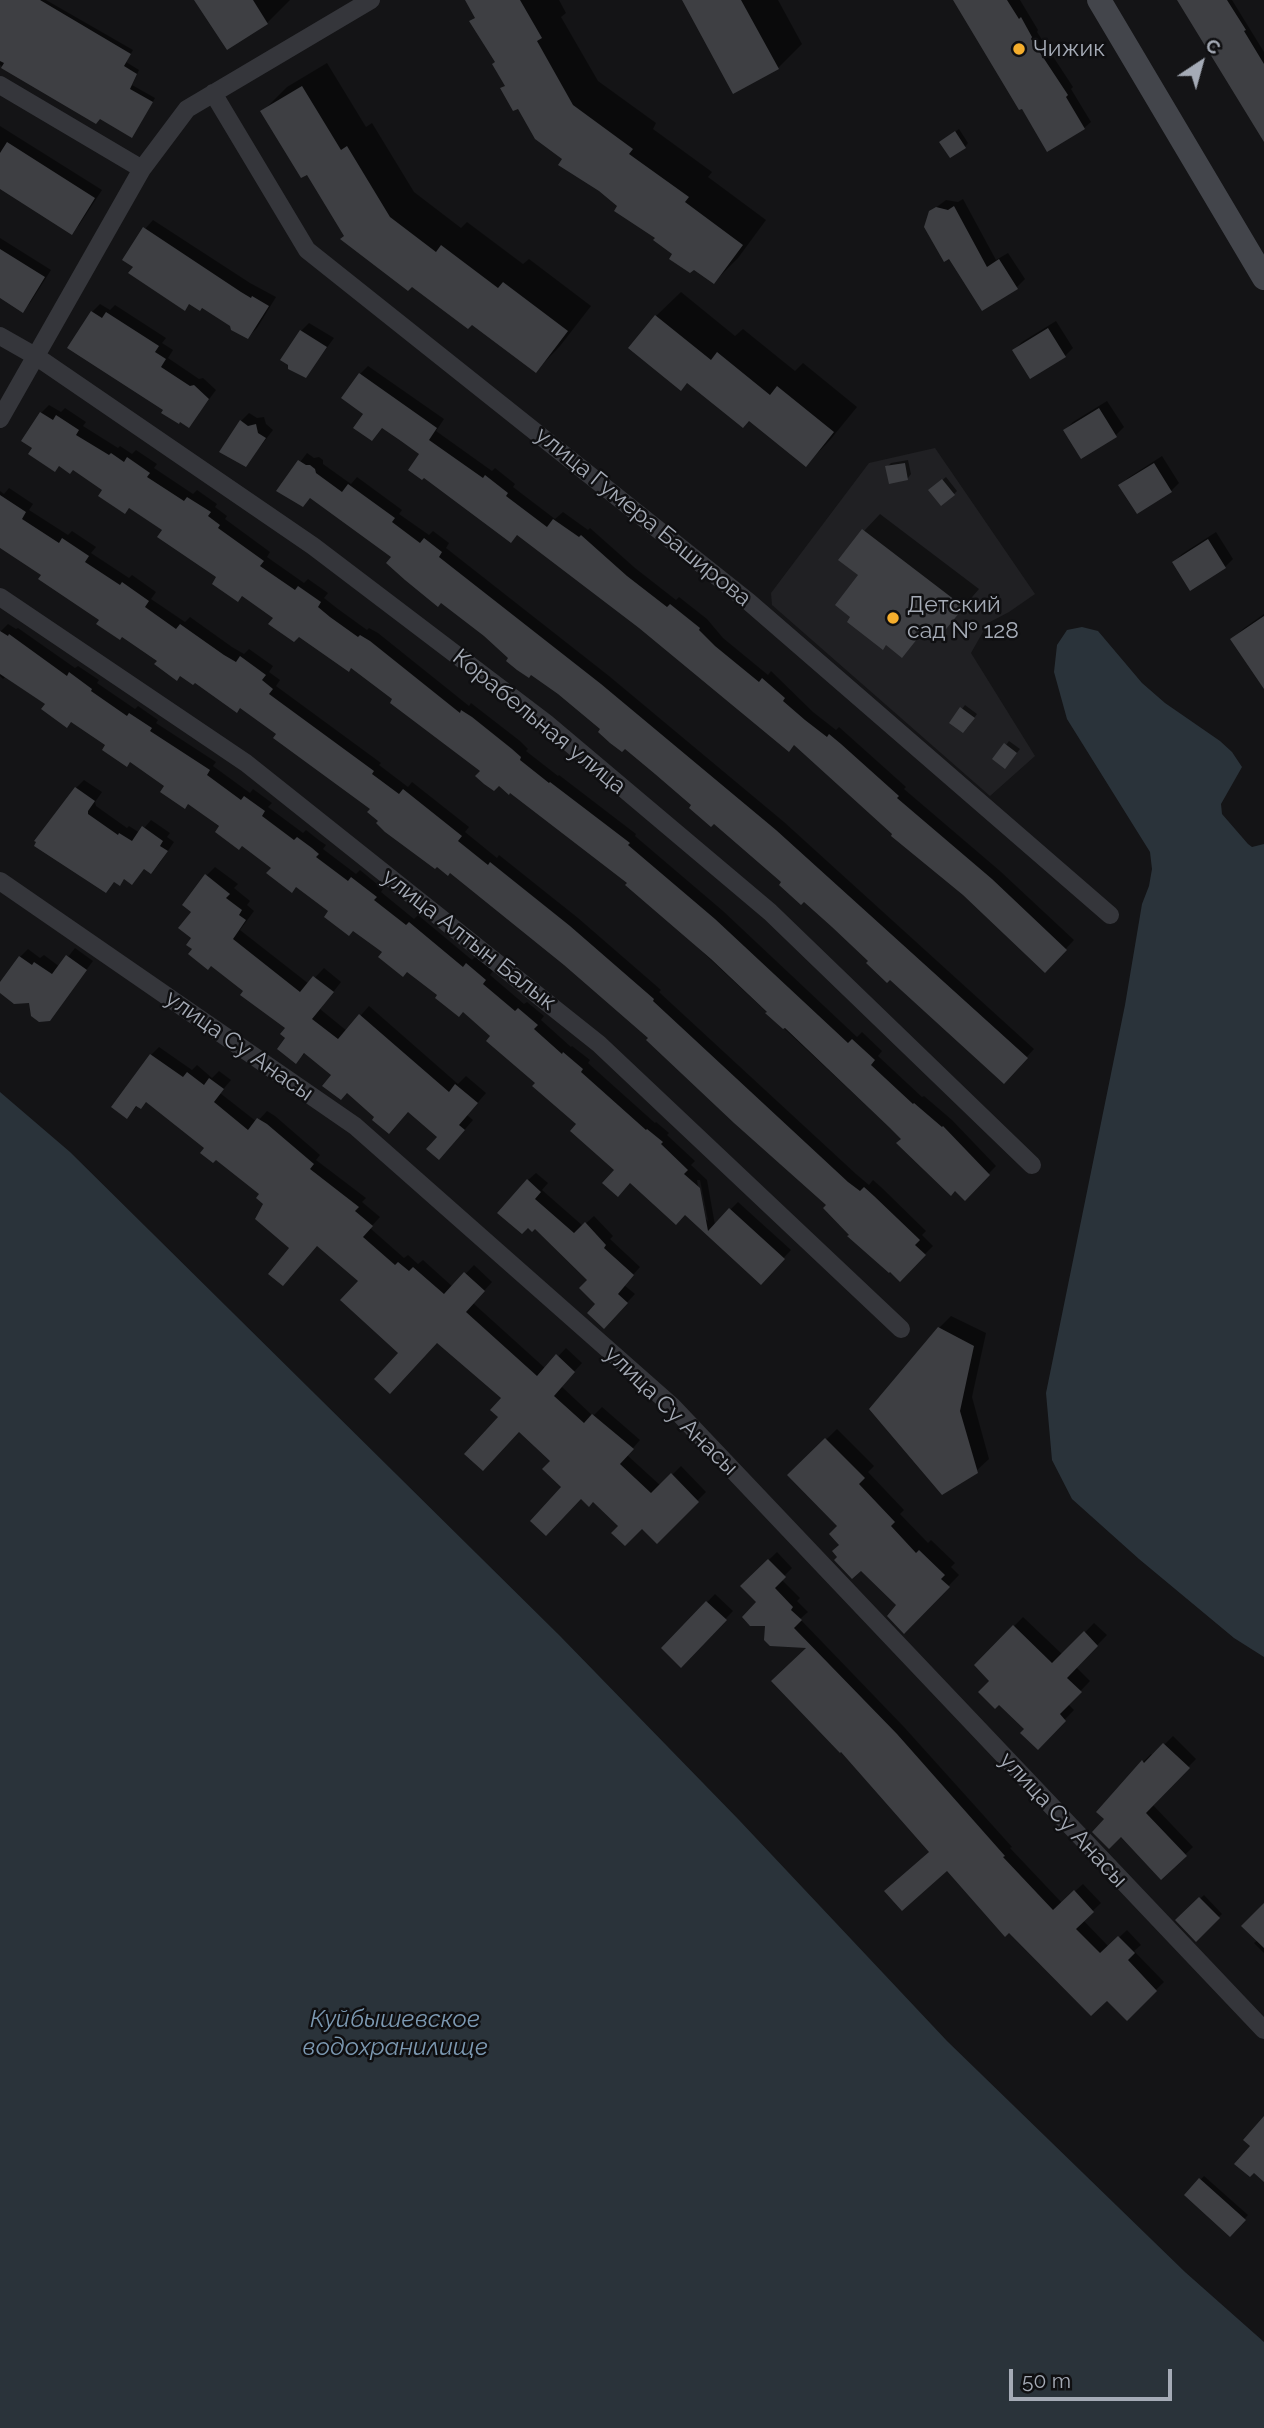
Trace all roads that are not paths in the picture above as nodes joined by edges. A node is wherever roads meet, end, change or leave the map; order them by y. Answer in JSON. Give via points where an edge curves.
{"nodes":[{"id":1,"x":370,"y":0,"type":"edge"},
{"id":2,"x":1099,"y":0,"type":"edge"},
{"id":3,"x":0,"y":85,"type":"edge"},
{"id":4,"x":213,"y":93,"type":"junction"},
{"id":5,"x":142,"y":169,"type":"junction"},
{"id":6,"x":1264,"y":278,"type":"edge"},
{"id":7,"x":0,"y":336,"type":"edge"},
{"id":8,"x":37,"y":356,"type":"junction"},
{"id":9,"x":0,"y":419,"type":"edge"},
{"id":10,"x":0,"y":597,"type":"edge"},
{"id":11,"x":0,"y":881,"type":"edge"},
{"id":12,"x":1110,"y":915,"type":"dead end"},
{"id":13,"x":1032,"y":1165,"type":"dead end"},
{"id":14,"x":901,"y":1329,"type":"dead end"},
{"id":15,"x":1264,"y":2030,"type":"edge"}],
"edges":[{"from":1,"to":4,"type":"street"},
{"from":2,"to":6,"type":"main road"},
{"from":3,"to":5,"type":"street"},
{"from":4,"to":5,"type":"street","via":[[187,109]]},
{"from":4,"to":12,"type":"street","name":"улица Гумера Баширова","via":[[307,250],[749,602]]},
{"from":5,"to":8,"type":"street"},
{"from":7,"to":8,"type":"street","name":"Корабельная улица"},
{"from":8,"to":9,"type":"street"},
{"from":8,"to":13,"type":"street","name":"Корабельная улица","via":[[313,546],[546,723],[770,912]]},
{"from":10,"to":14,"type":"street","name":"улица Алтын Балык","via":[[246,763],[599,1044]]},
{"from":11,"to":15,"type":"street","name":"улица Су Анасы","via":[[355,1126],[672,1406]]}]}
